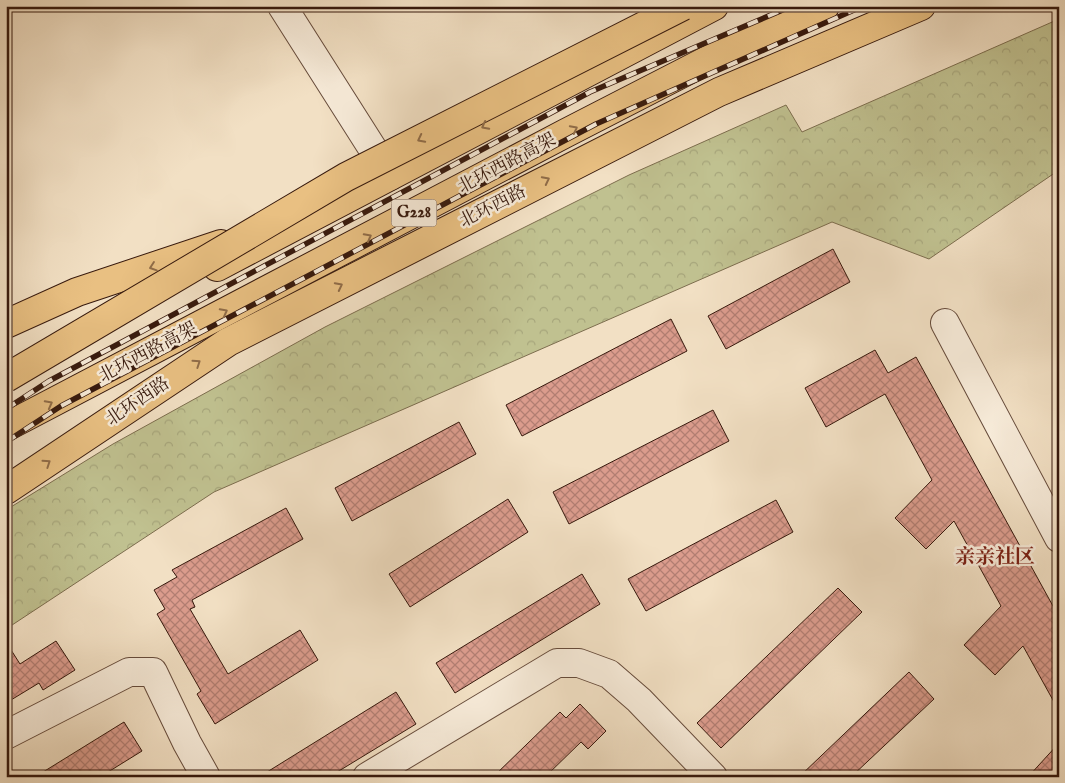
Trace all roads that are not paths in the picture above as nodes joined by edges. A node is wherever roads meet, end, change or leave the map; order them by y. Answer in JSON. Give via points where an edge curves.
{"nodes":[{"id":1,"x":282,"y":6,"type":"edge"},
{"id":2,"x":683,"y":6,"type":"edge"},
{"id":3,"x":714,"y":6,"type":"edge"},
{"id":4,"x":825,"y":6,"type":"edge"},
{"id":5,"x":921,"y":6,"type":"edge"},
{"id":6,"x":390,"y":176,"type":"junction"},
{"id":7,"x":249,"y":235,"type":"junction"},
{"id":8,"x":945,"y":323,"type":"dead end"},
{"id":9,"x":6,"y":324,"type":"edge"},
{"id":10,"x":6,"y":378,"type":"edge"},
{"id":11,"x":6,"y":427,"type":"edge"},
{"id":12,"x":6,"y":490,"type":"edge"},
{"id":13,"x":1059,"y":538,"type":"edge"},
{"id":14,"x":6,"y":735,"type":"edge"},
{"id":15,"x":206,"y":777,"type":"edge"},
{"id":16,"x":367,"y":777,"type":"edge"},
{"id":17,"x":713,"y":777,"type":"edge"}],
"edges":[{"from":1,"to":6,"type":"street"},
{"from":2,"to":7,"type":"main road","one_way":true,"bridge":true,"via":[[346,177]]},
{"from":3,"to":6,"type":"main road","one_way":true},
{"from":11,"to":4,"type":"main road","name":"北环西路高架","number":"G228","one_way":true,"via":[[739,44]]},
{"from":12,"to":5,"type":"main road","name":"北环西路","one_way":true,"via":[[228,342],[719,92]]},
{"from":6,"to":10,"type":"main road"},
{"from":7,"to":9,"type":"main road","one_way":true,"bridge":true,"via":[[77,292]]},
{"from":7,"to":10,"type":"main road","bridge":true},
{"from":8,"to":13,"type":"street"},
{"from":14,"to":15,"type":"street","via":[[129,672],[153,672]]},
{"from":16,"to":17,"type":"street","via":[[557,664],[579,663],[617,680]]}]}
